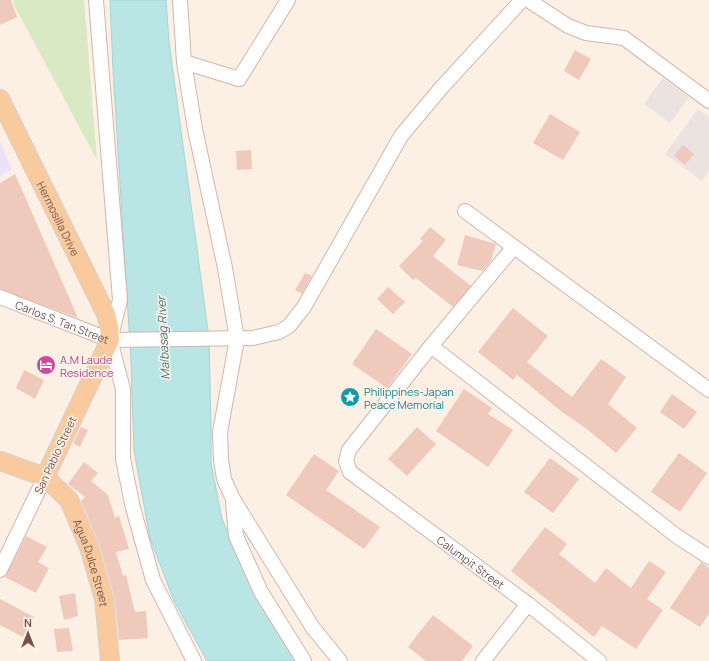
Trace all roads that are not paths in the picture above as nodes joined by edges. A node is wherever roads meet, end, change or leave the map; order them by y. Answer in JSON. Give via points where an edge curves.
{"nodes":[{"id":1,"x":96,"y":0,"type":"edge"},
{"id":2,"x":180,"y":0,"type":"edge"},
{"id":3,"x":288,"y":0,"type":"edge"},
{"id":4,"x":522,"y":0,"type":"edge"},
{"id":5,"x":528,"y":0,"type":"edge"},
{"id":6,"x":184,"y":62,"type":"junction"},
{"id":7,"x":0,"y":99,"type":"edge"},
{"id":8,"x":709,"y":101,"type":"edge"},
{"id":9,"x":465,"y":211,"type":"dead end"},
{"id":10,"x":513,"y":248,"type":"junction"},
{"id":11,"x":0,"y":297,"type":"edge"},
{"id":12,"x":236,"y":339,"type":"junction"},
{"id":13,"x":110,"y":340,"type":"junction"},
{"id":14,"x":431,"y":346,"type":"junction"},
{"id":15,"x":709,"y":390,"type":"edge"},
{"id":16,"x":0,"y":461,"type":"edge"},
{"id":17,"x":45,"y":477,"type":"junction"},
{"id":18,"x":232,"y":499,"type":"junction"},
{"id":19,"x":709,"y":556,"type":"edge"},
{"id":20,"x":0,"y":570,"type":"edge"},
{"id":21,"x":528,"y":604,"type":"junction"},
{"id":22,"x":110,"y":661,"type":"edge"},
{"id":23,"x":194,"y":661,"type":"edge"},
{"id":24,"x":304,"y":661,"type":"edge"},
{"id":25,"x":340,"y":661,"type":"edge"},
{"id":26,"x":483,"y":661,"type":"edge"},
{"id":27,"x":599,"y":661,"type":"edge"}],
"edges":[{"from":1,"to":13,"type":"street","via":[[120,300]]},
{"from":2,"to":6,"type":"street"},
{"from":3,"to":6,"type":"street","via":[[239,79]]},
{"from":4,"to":12,"type":"street","name":"Carlos S. Tan Street","via":[[401,136],[296,318],[279,332]]},
{"from":5,"to":8,"type":"street","via":[[568,26],[586,33],[624,38]]},
{"from":6,"to":12,"type":"street","via":[[195,129],[225,268]]},
{"from":7,"to":13,"type":"main road","name":"Hermosilla Drive","via":[[106,314]]},
{"from":9,"to":10,"type":"street"},
{"from":10,"to":14,"type":"street"},
{"from":10,"to":15,"type":"street"},
{"from":11,"to":13,"type":"street","name":"Carlos S. Tan Street"},
{"from":12,"to":13,"type":"street","name":"Carlos S. Tan Street"},
{"from":12,"to":18,"type":"street","via":[[220,432],[224,479]]},
{"from":13,"to":17,"type":"main road","name":"San Pablo Street"},
{"from":13,"to":23,"type":"street","via":[[123,388],[123,458],[133,508],[153,580]]},
{"from":14,"to":19,"type":"street","via":[[678,537]]},
{"from":14,"to":21,"type":"street","name":"Calumpit Street","via":[[349,450],[346,461],[350,472]]},
{"from":16,"to":17,"type":"main road"},
{"from":17,"to":20,"type":"street","name":"San Pablo Street"},
{"from":17,"to":22,"type":"main road","name":"Agua Dulce Street","via":[[69,500],[89,547],[104,599]]},
{"from":18,"to":24,"type":"street","via":[[236,536],[261,592]]},
{"from":18,"to":25,"type":"street","via":[[313,628]]},
{"from":21,"to":26,"type":"street"},
{"from":21,"to":27,"type":"street","name":"Calumpit Street"}]}
